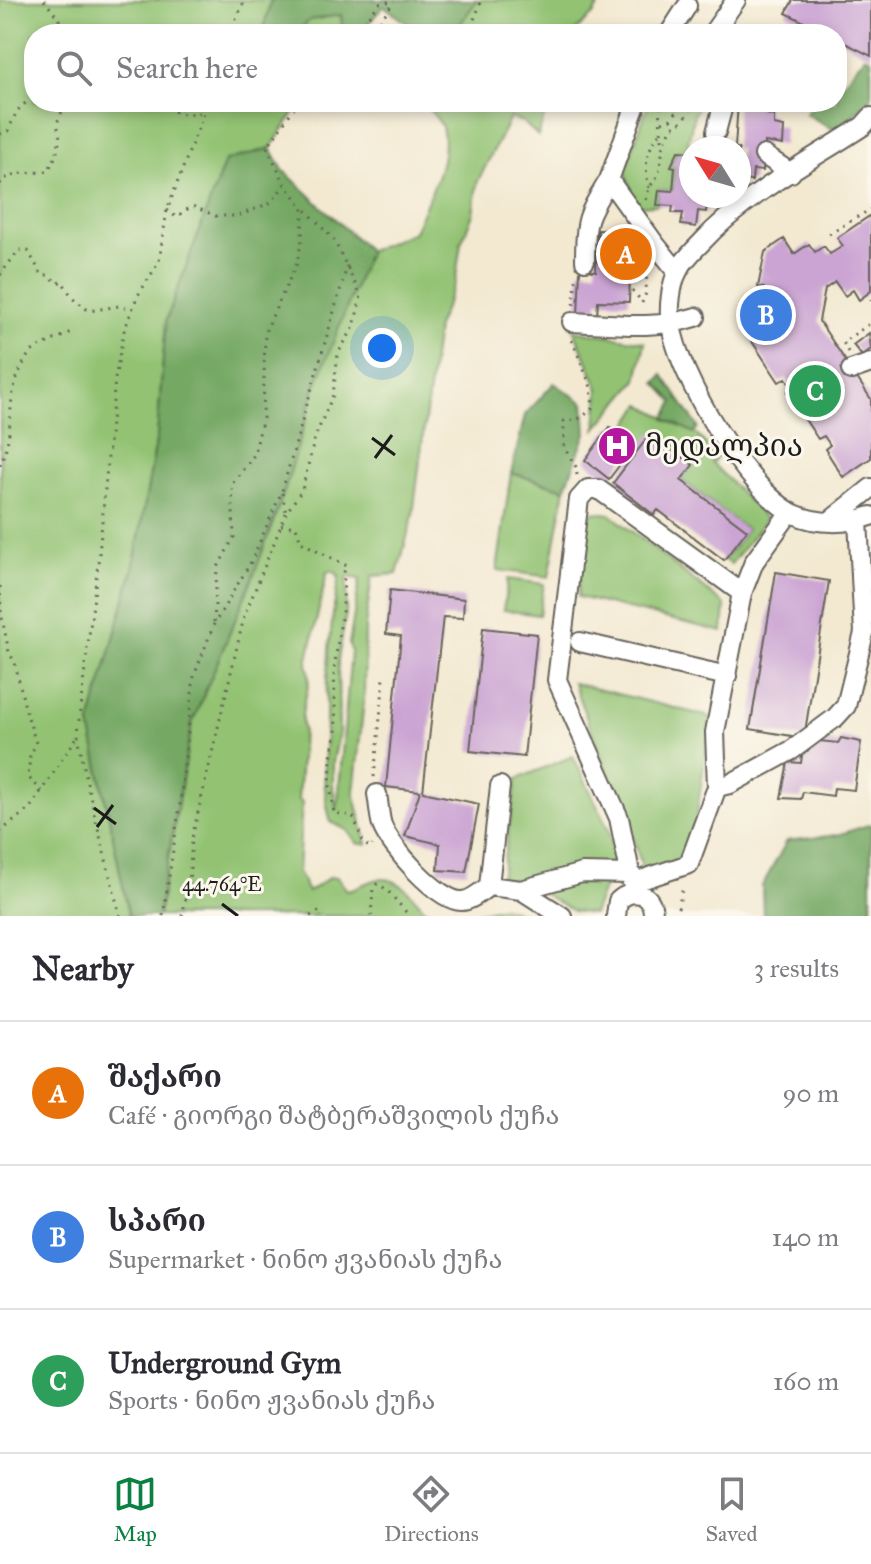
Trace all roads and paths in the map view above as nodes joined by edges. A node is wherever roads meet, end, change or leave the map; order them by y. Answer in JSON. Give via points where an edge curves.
{"nodes":[{"id":1,"x":44,"y":0,"type":"edge"},
{"id":2,"x":245,"y":0,"type":"edge"},
{"id":3,"x":482,"y":0,"type":"edge"},
{"id":4,"x":736,"y":0,"type":"edge"},
{"id":5,"x":394,"y":1,"type":"edge"},
{"id":6,"x":687,"y":6,"type":"dead end"},
{"id":7,"x":59,"y":24,"type":"edge"},
{"id":8,"x":234,"y":24,"type":"edge"},
{"id":9,"x":362,"y":24,"type":"edge"},
{"id":10,"x":378,"y":24,"type":"edge"},
{"id":11,"x":472,"y":24,"type":"edge"},
{"id":12,"x":675,"y":24,"type":"edge"},
{"id":13,"x":720,"y":24,"type":"edge"},
{"id":14,"x":24,"y":104,"type":"edge"},
{"id":15,"x":62,"y":112,"type":"edge"},
{"id":16,"x":171,"y":112,"type":"edge"},
{"id":17,"x":204,"y":112,"type":"joint"},
{"id":18,"x":291,"y":112,"type":"edge"},
{"id":19,"x":633,"y":112,"type":"edge"},
{"id":20,"x":660,"y":112,"type":"edge"},
{"id":21,"x":676,"y":112,"type":"edge"},
{"id":22,"x":688,"y":112,"type":"edge"},
{"id":23,"x":721,"y":112,"type":"edge"},
{"id":24,"x":871,"y":117,"type":"edge"},
{"id":25,"x":671,"y":119,"type":"junction"},
{"id":26,"x":662,"y":122,"type":"junction"},
{"id":27,"x":671,"y":128,"type":"junction"},
{"id":28,"x":716,"y":132,"type":"dead end"},
{"id":29,"x":0,"y":134,"type":"edge"},
{"id":30,"x":660,"y":134,"type":"junction"},
{"id":31,"x":663,"y":148,"type":"junction"},
{"id":32,"x":764,"y":155,"type":"dead end"},
{"id":33,"x":791,"y":173,"type":"junction"},
{"id":34,"x":609,"y":180,"type":"junction"},
{"id":35,"x":0,"y":184,"type":"edge"},
{"id":36,"x":285,"y":184,"type":"junction"},
{"id":37,"x":649,"y":188,"type":"junction"},
{"id":38,"x":751,"y":192,"type":"edge"},
{"id":39,"x":303,"y":207,"type":"junction"},
{"id":40,"x":730,"y":208,"type":"edge"},
{"id":41,"x":871,"y":209,"type":"edge"},
{"id":42,"x":167,"y":210,"type":"junction"},
{"id":43,"x":639,"y":223,"type":"junction"},
{"id":44,"x":829,"y":234,"type":"dead end"},
{"id":45,"x":646,"y":260,"type":"dead end"},
{"id":46,"x":585,"y":261,"type":"joint"},
{"id":47,"x":348,"y":263,"type":"junction"},
{"id":48,"x":636,"y":268,"type":"dead end"},
{"id":49,"x":648,"y":268,"type":"junction"},
{"id":50,"x":677,"y":271,"type":"junction"},
{"id":51,"x":633,"y":274,"type":"dead end"},
{"id":52,"x":0,"y":275,"type":"edge"},
{"id":53,"x":642,"y":303,"type":"junction"},
{"id":54,"x":132,"y":310,"type":"junction"},
{"id":55,"x":696,"y":317,"type":"dead end"},
{"id":56,"x":572,"y":322,"type":"junction"},
{"id":57,"x":671,"y":324,"type":"junction"},
{"id":58,"x":640,"y":326,"type":"junction"},
{"id":59,"x":73,"y":330,"type":"dead end"},
{"id":60,"x":871,"y":363,"type":"edge"},
{"id":61,"x":851,"y":370,"type":"dead end"},
{"id":62,"x":14,"y":371,"type":"dead end"},
{"id":63,"x":3,"y":420,"type":"dead end"},
{"id":64,"x":0,"y":465,"type":"edge"},
{"id":65,"x":871,"y":488,"type":"edge"},
{"id":66,"x":282,"y":491,"type":"junction"},
{"id":67,"x":579,"y":499,"type":"junction"},
{"id":68,"x":790,"y":512,"type":"junction"},
{"id":69,"x":286,"y":513,"type":"junction"},
{"id":70,"x":865,"y":518,"type":"edge"},
{"id":71,"x":830,"y":521,"type":"junction"},
{"id":72,"x":281,"y":525,"type":"junction"},
{"id":73,"x":0,"y":586,"type":"edge"},
{"id":74,"x":742,"y":593,"type":"junction"},
{"id":75,"x":214,"y":624,"type":"junction"},
{"id":76,"x":580,"y":642,"type":"dead end"},
{"id":77,"x":727,"y":676,"type":"junction"},
{"id":78,"x":384,"y":678,"type":"dead end"},
{"id":79,"x":78,"y":735,"type":"junction"},
{"id":80,"x":500,"y":786,"type":"dead end"},
{"id":81,"x":717,"y":787,"type":"junction"},
{"id":82,"x":42,"y":791,"type":"junction"},
{"id":83,"x":377,"y":794,"type":"joint"},
{"id":84,"x":0,"y":832,"type":"edge"},
{"id":85,"x":372,"y":845,"type":"dead end"},
{"id":86,"x":689,"y":864,"type":"junction"},
{"id":87,"x":632,"y":883,"type":"junction"},
{"id":88,"x":489,"y":886,"type":"junction"},
{"id":89,"x":521,"y":890,"type":"junction"},
{"id":90,"x":120,"y":916,"type":"edge"},
{"id":91,"x":163,"y":916,"type":"edge"},
{"id":92,"x":182,"y":916,"type":"edge"},
{"id":93,"x":310,"y":916,"type":"edge"},
{"id":94,"x":321,"y":916,"type":"edge"},
{"id":95,"x":371,"y":916,"type":"edge"},
{"id":96,"x":410,"y":916,"type":"edge"},
{"id":97,"x":562,"y":916,"type":"edge"},
{"id":98,"x":616,"y":916,"type":"edge"},
{"id":99,"x":653,"y":916,"type":"edge"},
{"id":100,"x":676,"y":916,"type":"edge"}],
"edges":[{"from":1,"to":7,"type":"path"},
{"from":2,"to":8,"type":"path"},
{"from":3,"to":11,"type":"path"},
{"from":4,"to":13,"type":"street"},
{"from":5,"to":9,"type":"path","via":[[380,3]]},
{"from":5,"to":10,"type":"path"},
{"from":6,"to":12,"type":"street"},
{"from":14,"to":29,"type":"path","via":[[8,131]]},
{"from":15,"to":35,"type":"path","via":[[60,138],[48,171],[14,174]]},
{"from":16,"to":17,"type":"path"},
{"from":17,"to":42,"type":"path"},
{"from":18,"to":36,"type":"path","via":[[267,147]]},
{"from":19,"to":34,"type":"street"},
{"from":20,"to":26,"type":"path"},
{"from":21,"to":25,"type":"path"},
{"from":22,"to":27,"type":"path"},
{"from":23,"to":28,"type":"street"},
{"from":24,"to":33,"type":"street"},
{"from":25,"to":26,"type":"path"},
{"from":25,"to":27,"type":"path"},
{"from":26,"to":30,"type":"path"},
{"from":27,"to":31,"type":"path"},
{"from":30,"to":31,"type":"path"},
{"from":30,"to":37,"type":"path","via":[[647,152]]},
{"from":31,"to":37,"type":"path","via":[[659,174]]},
{"from":32,"to":33,"type":"street"},
{"from":33,"to":38,"type":"street"},
{"from":34,"to":43,"type":"street"},
{"from":34,"to":46,"type":"street","via":[[585,224]]},
{"from":36,"to":39,"type":"path"},
{"from":36,"to":42,"type":"path","via":[[272,202],[238,216],[216,216],[192,206],[176,217]]},
{"from":37,"to":43,"type":"path"},
{"from":39,"to":47,"type":"path"},
{"from":39,"to":75,"type":"path","via":[[297,263],[265,332],[263,418],[254,455],[232,484],[234,537],[217,569]]},
{"from":40,"to":50,"type":"street"},
{"from":41,"to":44,"type":"path"},
{"from":42,"to":54,"type":"path","via":[[159,262]]},
{"from":43,"to":50,"type":"street"},
{"from":45,"to":49,"type":"path"},
{"from":46,"to":56,"type":"path","via":[[577,270]]},
{"from":47,"to":66,"type":"path"},
{"from":47,"to":69,"type":"path","via":[[361,296],[354,327],[338,353],[333,395],[315,437],[302,490]]},
{"from":48,"to":49,"type":"path"},
{"from":49,"to":53,"type":"path"},
{"from":50,"to":57,"type":"street"},
{"from":51,"to":53,"type":"path","via":[[633,291]]},
{"from":52,"to":54,"type":"path","via":[[19,250],[28,251],[42,275],[62,281],[89,311],[119,306]]},
{"from":53,"to":58,"type":"path"},
{"from":54,"to":79,"type":"path","via":[[115,379]]},
{"from":55,"to":57,"type":"street"},
{"from":56,"to":58,"type":"street"},
{"from":56,"to":67,"type":"path","via":[[571,337],[591,387],[593,408],[580,419],[564,421],[564,447],[576,467]]},
{"from":57,"to":58,"type":"street"},
{"from":57,"to":68,"type":"street","via":[[695,394],[759,486]]},
{"from":59,"to":62,"type":"path","via":[[47,340]]},
{"from":60,"to":61,"type":"street"},
{"from":63,"to":64,"type":"path","via":[[6,451]]},
{"from":65,"to":71,"type":"street"},
{"from":66,"to":69,"type":"path"},
{"from":66,"to":75,"type":"path","via":[[251,562]]},
{"from":67,"to":74,"type":"street","via":[[588,489],[598,489]]},
{"from":67,"to":87,"type":"street","via":[[557,680],[619,818]]},
{"from":68,"to":71,"type":"street"},
{"from":68,"to":74,"type":"street","via":[[754,562]]},
{"from":69,"to":72,"type":"path"},
{"from":70,"to":71,"type":"street"},
{"from":70,"to":81,"type":"street","via":[[864,633],[846,706],[792,750]]},
{"from":72,"to":85,"type":"path","via":[[296,527],[301,542],[347,566],[334,670],[330,799],[334,813],[353,816],[364,844]]},
{"from":72,"to":92,"type":"path","via":[[244,617],[192,838]]},
{"from":73,"to":82,"type":"path","via":[[9,652],[36,743],[28,777]]},
{"from":74,"to":77,"type":"street"},
{"from":75,"to":91,"type":"path","via":[[194,676]]},
{"from":76,"to":77,"type":"street"},
{"from":77,"to":81,"type":"street","via":[[715,732]]},
{"from":78,"to":83,"type":"path","via":[[372,791]]},
{"from":79,"to":82,"type":"path"},
{"from":79,"to":90,"type":"path"},
{"from":80,"to":88,"type":"street"},
{"from":81,"to":86,"type":"street"},
{"from":82,"to":84,"type":"path"},
{"from":83,"to":88,"type":"street","via":[[382,826],[429,884],[462,901]]},
{"from":86,"to":87,"type":"street"},
{"from":86,"to":100,"type":"path"},
{"from":87,"to":89,"type":"street","via":[[582,873]]},
{"from":87,"to":98,"type":"street","via":[[618,901]]},
{"from":87,"to":99,"type":"street","via":[[651,902]]},
{"from":88,"to":89,"type":"street"},
{"from":89,"to":97,"type":"street"},
{"from":93,"to":94,"type":"path","via":[[320,911]]},
{"from":95,"to":96,"type":"path","via":[[377,884]]}]}
